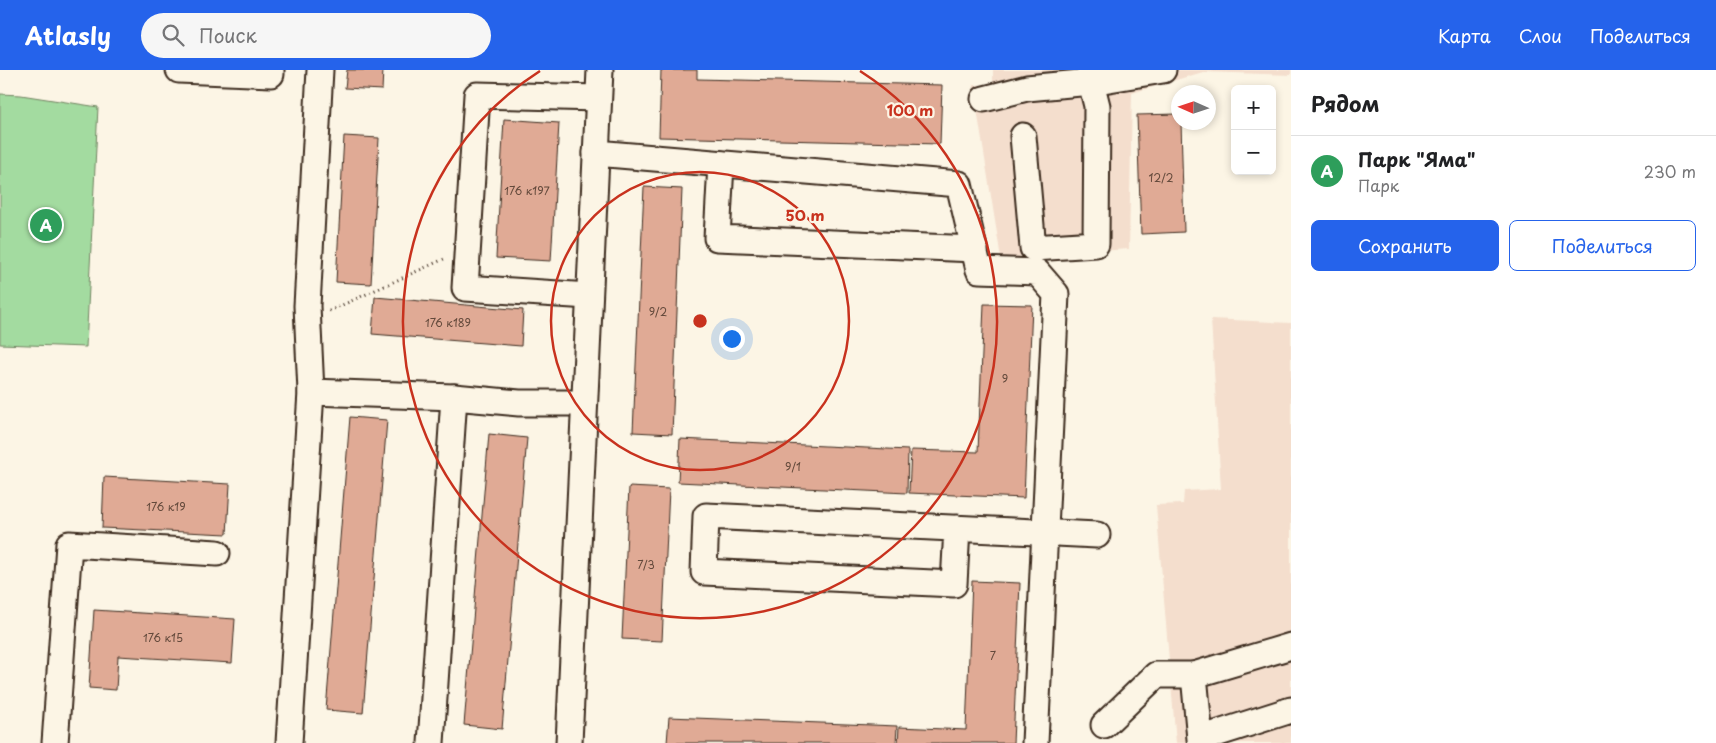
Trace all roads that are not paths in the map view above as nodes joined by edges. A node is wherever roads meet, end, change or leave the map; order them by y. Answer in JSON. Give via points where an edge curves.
{"nodes":[{"id":1,"x":179,"y":70,"type":"edge"},
{"id":2,"x":272,"y":70,"type":"edge"},
{"id":3,"x":320,"y":70,"type":"edge"},
{"id":4,"x":600,"y":70,"type":"edge"},
{"id":5,"x":1163,"y":70,"type":"edge"},
{"id":6,"x":1091,"y":76,"type":"edge"},
{"id":7,"x":1026,"y":79,"type":"edge"},
{"id":8,"x":598,"y":98,"type":"junction"},
{"id":9,"x":984,"y":99,"type":"dead end"},
{"id":10,"x":1022,"y":136,"type":"dead end"},
{"id":11,"x":596,"y":153,"type":"junction"},
{"id":12,"x":721,"y":164,"type":"dead end"},
{"id":13,"x":975,"y":249,"type":"junction"},
{"id":14,"x":589,"y":296,"type":"junction"},
{"id":15,"x":311,"y":392,"type":"junction"},
{"id":16,"x":454,"y":398,"type":"junction"},
{"id":17,"x":584,"y":403,"type":"junction"},
{"id":18,"x":957,"y":528,"type":"junction"},
{"id":19,"x":1045,"y":532,"type":"junction"},
{"id":20,"x":1097,"y":535,"type":"dead end"},
{"id":21,"x":217,"y":553,"type":"dead end"},
{"id":22,"x":1291,"y":646,"type":"edge"},
{"id":23,"x":1194,"y":675,"type":"junction"},
{"id":24,"x":1291,"y":710,"type":"edge"},
{"id":25,"x":1104,"y":725,"type":"dead end"},
{"id":26,"x":55,"y":743,"type":"edge"},
{"id":27,"x":289,"y":743,"type":"edge"},
{"id":28,"x":431,"y":743,"type":"edge"},
{"id":29,"x":569,"y":743,"type":"edge"},
{"id":30,"x":1035,"y":743,"type":"edge"}],
"edges":[{"from":1,"to":2,"type":"lane","via":[[271,74]]},
{"from":3,"to":15,"type":"lane","via":[[308,306]]},
{"from":4,"to":8,"type":"lane"},
{"from":5,"to":6,"type":"lane"},
{"from":6,"to":7,"type":"lane"},
{"from":6,"to":10,"type":"lane","via":[[1097,106],[1096,244],[1033,248]]},
{"from":7,"to":9,"type":"lane"},
{"from":8,"to":11,"type":"lane"},
{"from":8,"to":14,"type":"lane","via":[[477,95],[465,288]]},
{"from":11,"to":13,"type":"lane","via":[[959,184]]},
{"from":11,"to":14,"type":"lane"},
{"from":12,"to":13,"type":"lane","via":[[717,238]]},
{"from":13,"to":19,"type":"lane","via":[[980,270],[1037,272],[1056,294]]},
{"from":14,"to":17,"type":"lane"},
{"from":15,"to":16,"type":"lane"},
{"from":15,"to":27,"type":"lane"},
{"from":16,"to":17,"type":"lane"},
{"from":16,"to":28,"type":"lane"},
{"from":17,"to":29,"type":"lane"},
{"from":18,"to":18,"type":"lane","via":[[706,516],[704,572],[954,584]]},
{"from":18,"to":19,"type":"lane"},
{"from":19,"to":20,"type":"lane"},
{"from":19,"to":30,"type":"lane"},
{"from":21,"to":26,"type":"lane","via":[[69,544]]},
{"from":22,"to":23,"type":"lane"},
{"from":23,"to":24,"type":"lane","via":[[1200,739]]},
{"from":23,"to":25,"type":"lane","via":[[1156,675]]}]}
